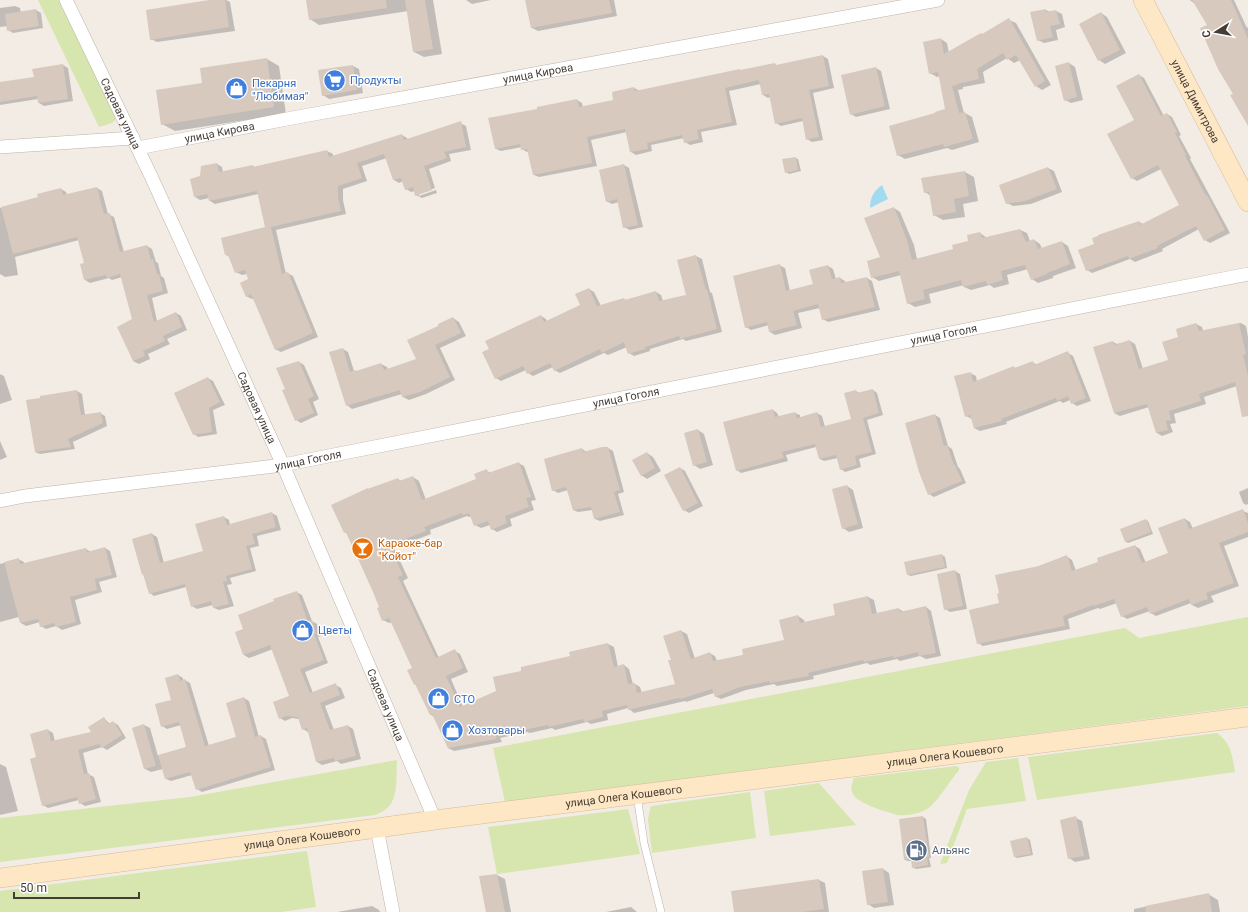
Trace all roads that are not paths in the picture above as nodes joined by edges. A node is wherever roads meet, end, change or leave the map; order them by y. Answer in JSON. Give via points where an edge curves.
{"nodes":[{"id":1,"x":66,"y":0,"type":"edge"},
{"id":2,"x":938,"y":0,"type":"edge"},
{"id":3,"x":1143,"y":0,"type":"edge"},
{"id":4,"x":136,"y":143,"type":"junction"},
{"id":5,"x":0,"y":147,"type":"edge"},
{"id":6,"x":1248,"y":202,"type":"edge"},
{"id":7,"x":1248,"y":274,"type":"edge"},
{"id":8,"x":283,"y":465,"type":"junction"},
{"id":9,"x":0,"y":501,"type":"edge"},
{"id":10,"x":1248,"y":717,"type":"edge"},
{"id":11,"x":637,"y":794,"type":"junction"},
{"id":12,"x":436,"y":820,"type":"junction"},
{"id":13,"x":377,"y":828,"type":"junction"},
{"id":14,"x":0,"y":878,"type":"edge"},
{"id":15,"x":393,"y":912,"type":"edge"},
{"id":16,"x":661,"y":912,"type":"edge"}],
"edges":[{"from":1,"to":4,"type":"street","name":"Садовая улица"},
{"from":2,"to":4,"type":"street","name":"улица Кирова","via":[[287,119]]},
{"from":3,"to":6,"type":"street","name":"улица Димитрова"},
{"from":4,"to":5,"type":"street","name":"улица Кирова"},
{"from":4,"to":8,"type":"street","name":"Садовая улица"},
{"from":7,"to":8,"type":"street","name":"улица Гоголя"},
{"from":8,"to":9,"type":"street","name":"улица Гоголя"},
{"from":8,"to":12,"type":"street","name":"Садовая улица"},
{"from":10,"to":11,"type":"street","name":"улица Олега Кошевого"},
{"from":11,"to":12,"type":"street","name":"улица Олега Кошевого"},
{"from":11,"to":16,"type":"lane","via":[[644,844]]},
{"from":12,"to":13,"type":"street","name":"улица Олега Кошевого"},
{"from":13,"to":14,"type":"street","name":"улица Олега Кошевого"},
{"from":13,"to":15,"type":"street"}]}
